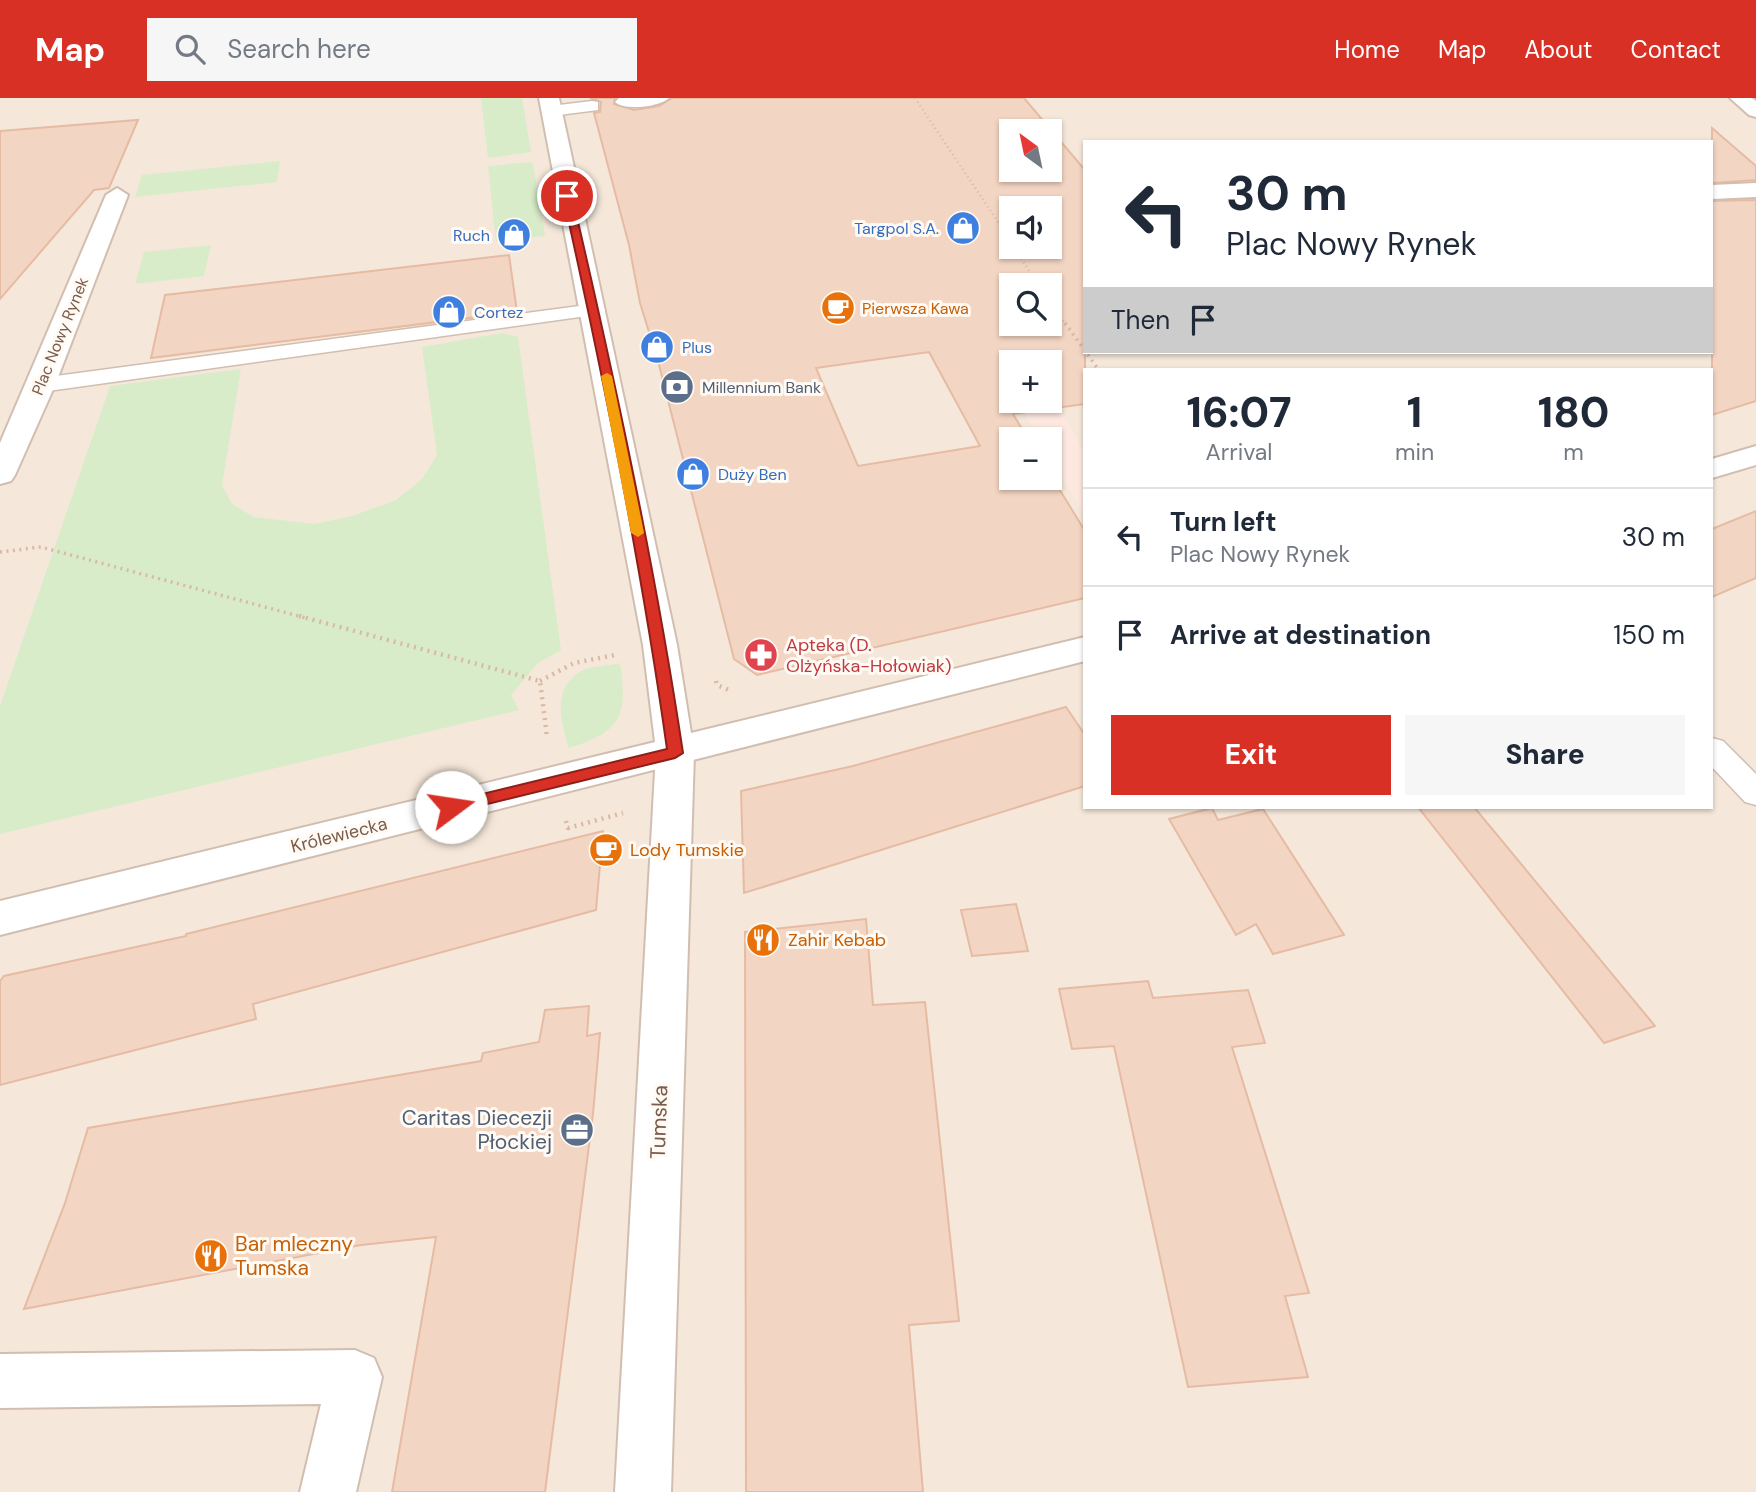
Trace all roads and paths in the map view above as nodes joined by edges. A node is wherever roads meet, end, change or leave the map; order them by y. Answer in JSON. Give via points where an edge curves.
{"nodes":[{"id":1,"x":661,"y":98,"type":"edge"},
{"id":2,"x":915,"y":98,"type":"edge"},
{"id":3,"x":1740,"y":98,"type":"edge"},
{"id":4,"x":623,"y":102,"type":"dead end"},
{"id":5,"x":550,"y":104,"type":"edge"},
{"id":6,"x":592,"y":106,"type":"dead end"},
{"id":7,"x":1756,"y":111,"type":"edge"},
{"id":8,"x":1756,"y":190,"type":"edge"},
{"id":9,"x":1713,"y":191,"type":"edge"},
{"id":10,"x":117,"y":195,"type":"dead end"},
{"id":11,"x":999,"y":224,"type":"edge"},
{"id":12,"x":594,"y":310,"type":"junction"},
{"id":13,"x":1062,"y":319,"type":"edge"},
{"id":14,"x":1083,"y":348,"type":"edge"},
{"id":15,"x":41,"y":385,"type":"junction"},
{"id":16,"x":1756,"y":455,"type":"edge"},
{"id":17,"x":1713,"y":469,"type":"edge"},
{"id":18,"x":0,"y":475,"type":"edge"},
{"id":19,"x":0,"y":552,"type":"edge"},
{"id":20,"x":660,"y":645,"type":"junction"},
{"id":21,"x":1083,"y":650,"type":"edge"},
{"id":22,"x":714,"y":673,"type":"dead end"},
{"id":23,"x":540,"y":681,"type":"junction"},
{"id":24,"x":765,"y":731,"type":"junction"},
{"id":25,"x":1713,"y":750,"type":"edge"},
{"id":26,"x":675,"y":753,"type":"junction"},
{"id":27,"x":557,"y":781,"type":"junction"},
{"id":28,"x":1756,"y":793,"type":"edge"},
{"id":29,"x":673,"y":799,"type":"junction"},
{"id":30,"x":0,"y":918,"type":"edge"},
{"id":31,"x":0,"y":1381,"type":"edge"},
{"id":32,"x":328,"y":1492,"type":"edge"},
{"id":33,"x":643,"y":1492,"type":"edge"}],
"edges":[{"from":1,"to":4,"type":"lane"},
{"from":2,"to":11,"type":"path"},
{"from":3,"to":7,"type":"street"},
{"from":5,"to":6,"type":"lane"},
{"from":5,"to":12,"type":"street"},
{"from":8,"to":9,"type":"street"},
{"from":10,"to":15,"type":"street","name":"Plac Nowy Rynek"},
{"from":12,"to":15,"type":"lane"},
{"from":12,"to":20,"type":"street"},
{"from":13,"to":14,"type":"path"},
{"from":15,"to":18,"type":"street","name":"Plac Nowy Rynek"},
{"from":16,"to":17,"type":"street"},
{"from":19,"to":23,"type":"path","via":[[41,547]]},
{"from":20,"to":23,"type":"path","via":[[573,663]]},
{"from":20,"to":26,"type":"street"},
{"from":21,"to":24,"type":"street","name":"Królewiecka"},
{"from":22,"to":24,"type":"path","via":[[718,685],[754,701]]},
{"from":23,"to":27,"type":"path","via":[[542,719]]},
{"from":24,"to":26,"type":"street","name":"Królewiecka"},
{"from":25,"to":28,"type":"lane"},
{"from":26,"to":27,"type":"street","name":"Królewiecka"},
{"from":26,"to":29,"type":"street","name":"Tumska"},
{"from":27,"to":29,"type":"path","via":[[568,828]]},
{"from":27,"to":30,"type":"street","name":"Królewiecka"},
{"from":29,"to":33,"type":"street","name":"Tumska"},
{"from":31,"to":32,"type":"street","via":[[355,1377]]}]}
